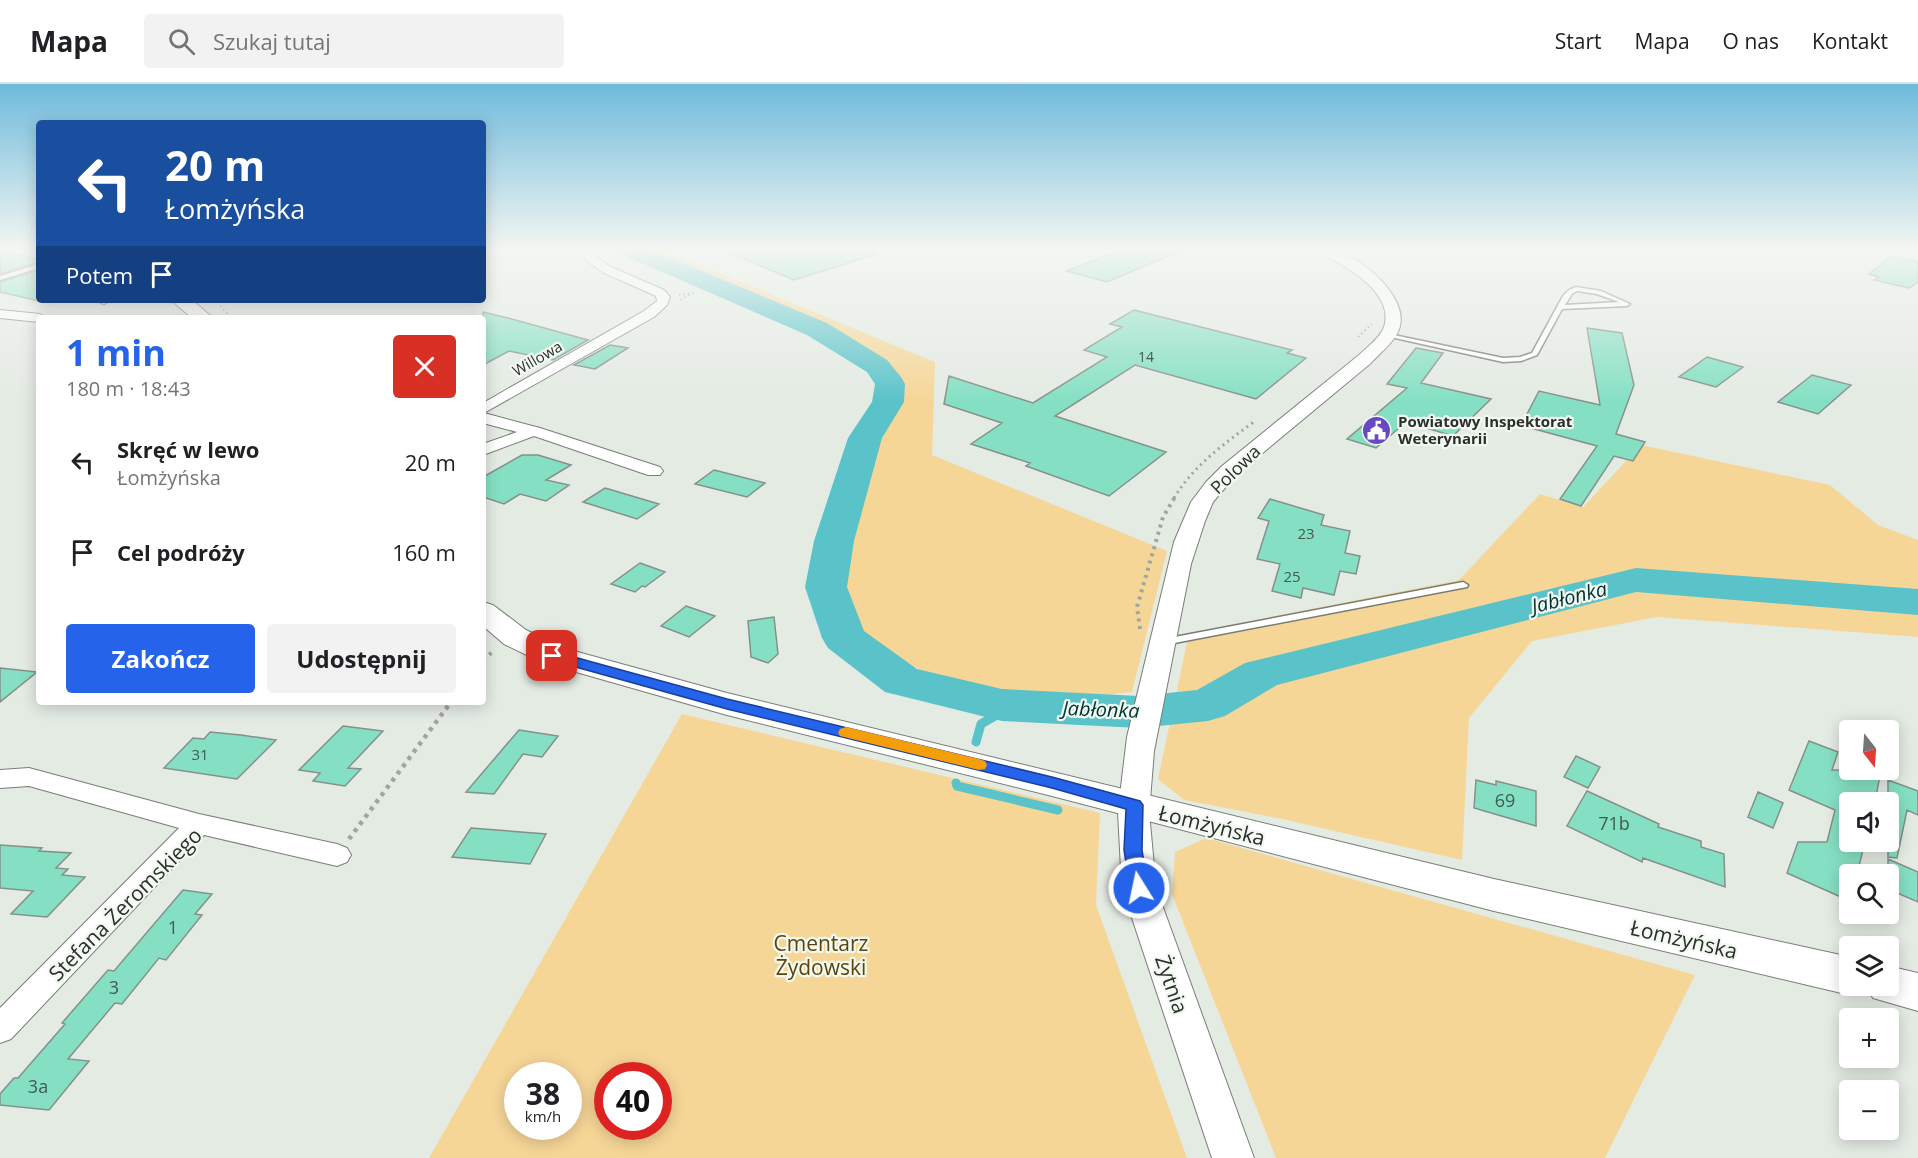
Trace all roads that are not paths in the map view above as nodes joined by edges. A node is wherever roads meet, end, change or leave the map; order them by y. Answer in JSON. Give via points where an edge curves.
{"nodes":[{"id":1,"x":663,"y":300,"type":"edge"},
{"id":2,"x":1387,"y":300,"type":"edge"},
{"id":3,"x":1565,"y":300,"type":"edge"},
{"id":4,"x":1620,"y":300,"type":"edge"},
{"id":5,"x":184,"y":303,"type":"edge"},
{"id":6,"x":1560,"y":307,"type":"junction"},
{"id":7,"x":0,"y":314,"type":"edge"},
{"id":8,"x":200,"y":315,"type":"edge"},
{"id":9,"x":36,"y":318,"type":"edge"},
{"id":10,"x":1389,"y":336,"type":"junction"},
{"id":11,"x":486,"y":406,"type":"edge"},
{"id":12,"x":486,"y":419,"type":"edge"},
{"id":13,"x":534,"y":431,"type":"junction"},
{"id":14,"x":486,"y":449,"type":"edge"},
{"id":15,"x":654,"y":471,"type":"dead end"},
{"id":16,"x":1463,"y":585,"type":"dead end"},
{"id":17,"x":486,"y":613,"type":"edge"},
{"id":18,"x":1161,"y":655,"type":"junction"},
{"id":19,"x":0,"y":779,"type":"edge"},
{"id":20,"x":1134,"y":805,"type":"junction"},
{"id":21,"x":200,"y":824,"type":"junction"},
{"id":22,"x":337,"y":855,"type":"road end"},
{"id":23,"x":1839,"y":974,"type":"edge"},
{"id":24,"x":1899,"y":988,"type":"edge"},
{"id":25,"x":1918,"y":992,"type":"edge"},
{"id":26,"x":0,"y":1029,"type":"edge"},
{"id":27,"x":1233,"y":1158,"type":"edge"}],
"edges":[{"from":1,"to":11,"type":"street","name":"Willowa","via":[[658,309]]},
{"from":2,"to":10,"type":"street","via":[[1393,316]]},
{"from":3,"to":6,"type":"lane"},
{"from":4,"to":6,"type":"lane","via":[[1627,304]]},
{"from":5,"to":8,"type":"main road"},
{"from":6,"to":10,"type":"lane","via":[[1535,354],[1521,359],[1503,360]]},
{"from":7,"to":9,"type":"street"},
{"from":10,"to":18,"type":"street","name":"Polowa","via":[[1235,464],[1212,488],[1193,520]]},
{"from":12,"to":13,"type":"street"},
{"from":13,"to":14,"type":"street"},
{"from":13,"to":15,"type":"street"},
{"from":16,"to":18,"type":"lane"},
{"from":17,"to":20,"type":"main road","name":"Łomżyńska","via":[[515,637],[552,656],[727,704]]},
{"from":18,"to":20,"type":"street","name":"Polowa","via":[[1136,766]]},
{"from":19,"to":21,"type":"street","via":[[29,777]]},
{"from":20,"to":23,"type":"main road","name":"Łomżyńska","via":[[1494,896]]},
{"from":20,"to":27,"type":"street","name":"Żytnia","via":[[1133,850],[1139,888]]},
{"from":21,"to":22,"type":"street","name":"Stefana Żeromskiego"},
{"from":21,"to":26,"type":"street","name":"Stefana Żeromskiego"},
{"from":24,"to":25,"type":"main road"}]}
